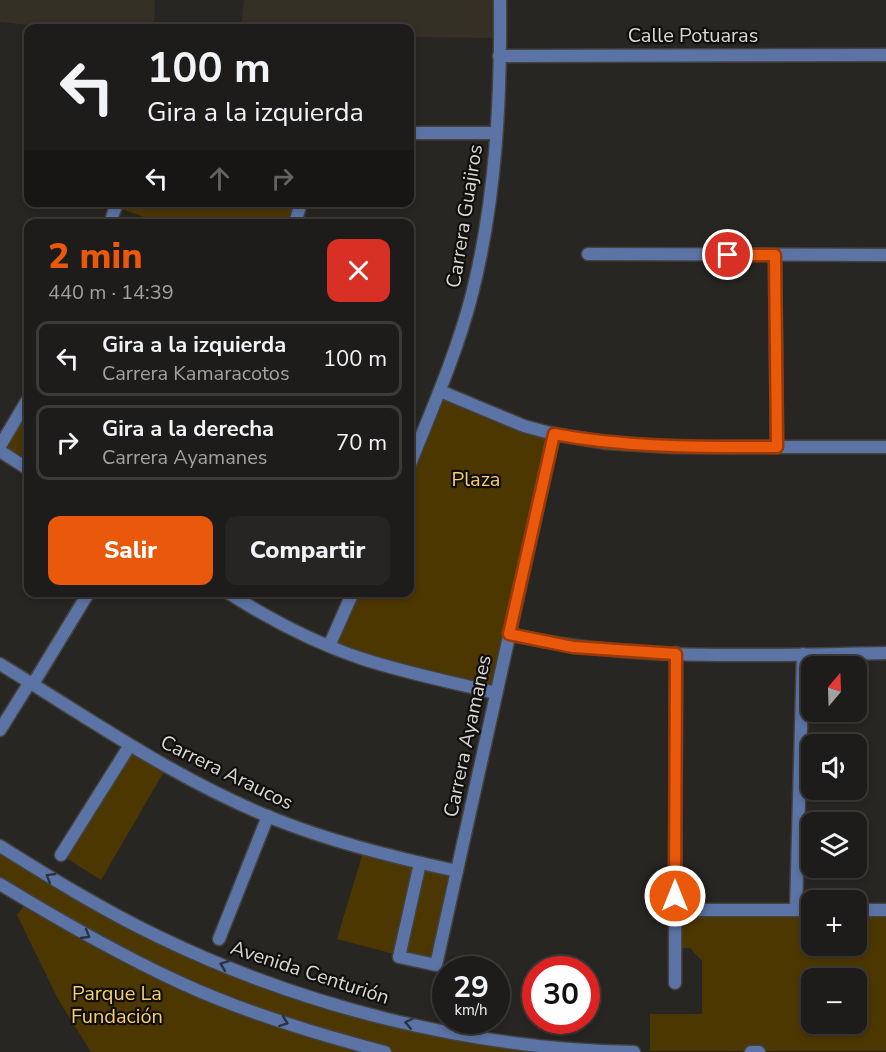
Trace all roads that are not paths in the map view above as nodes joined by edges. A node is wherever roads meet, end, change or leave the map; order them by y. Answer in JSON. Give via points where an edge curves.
{"nodes":[{"id":1,"x":500,"y":0,"type":"edge"},
{"id":2,"x":886,"y":55,"type":"edge"},
{"id":3,"x":499,"y":56,"type":"junction"},
{"id":4,"x":414,"y":133,"type":"edge"},
{"id":5,"x":496,"y":133,"type":"junction"},
{"id":6,"x":588,"y":254,"type":"dead end"},
{"id":7,"x":775,"y":255,"type":"junction"},
{"id":8,"x":886,"y":255,"type":"edge"},
{"id":9,"x":440,"y":391,"type":"junction"},
{"id":10,"x":24,"y":406,"type":"edge"},
{"id":11,"x":554,"y":434,"type":"junction"},
{"id":12,"x":0,"y":446,"type":"edge"},
{"id":13,"x":777,"y":447,"type":"junction"},
{"id":14,"x":886,"y":447,"type":"edge"},
{"id":15,"x":0,"y":451,"type":"edge"},
{"id":16,"x":414,"y":454,"type":"edge"},
{"id":17,"x":24,"y":466,"type":"edge"},
{"id":18,"x":86,"y":597,"type":"edge"},
{"id":19,"x":235,"y":597,"type":"edge"},
{"id":20,"x":351,"y":597,"type":"edge"},
{"id":21,"x":509,"y":634,"type":"junction"},
{"id":22,"x":329,"y":646,"type":"junction"},
{"id":23,"x":886,"y":653,"type":"edge"},
{"id":24,"x":676,"y":654,"type":"junction"},
{"id":25,"x":804,"y":654,"type":"junction"},
{"id":26,"x":0,"y":664,"type":"edge"},
{"id":27,"x":32,"y":683,"type":"junction"},
{"id":28,"x":496,"y":693,"type":"junction"},
{"id":29,"x":0,"y":730,"type":"edge"},
{"id":30,"x":130,"y":745,"type":"junction"},
{"id":31,"x":268,"y":816,"type":"junction"},
{"id":32,"x":0,"y":846,"type":"edge"},
{"id":33,"x":61,"y":855,"type":"dead end"},
{"id":34,"x":420,"y":863,"type":"junction"},
{"id":35,"x":457,"y":871,"type":"junction"},
{"id":36,"x":0,"y":886,"type":"edge"},
{"id":37,"x":675,"y":910,"type":"junction"},
{"id":38,"x":796,"y":910,"type":"junction"},
{"id":39,"x":801,"y":910,"type":"edge"},
{"id":40,"x":867,"y":910,"type":"edge"},
{"id":41,"x":886,"y":910,"type":"edge"},
{"id":42,"x":219,"y":939,"type":"dead end"},
{"id":43,"x":675,"y":983,"type":"dead end"},
{"id":44,"x":385,"y":1052,"type":"edge"},
{"id":45,"x":634,"y":1052,"type":"edge"},
{"id":46,"x":751,"y":1052,"type":"edge"},
{"id":47,"x":759,"y":1052,"type":"edge"}],
"edges":[{"from":1,"to":3,"type":"street","name":"Carrera Guajiros"},
{"from":2,"to":3,"type":"street","name":"Calle Potuaras"},
{"from":3,"to":5,"type":"street","name":"Carrera Guajiros"},
{"from":4,"to":5,"type":"street"},
{"from":5,"to":9,"type":"street","name":"Carrera Guajiros","via":[[477,272]]},
{"from":6,"to":7,"type":"street"},
{"from":7,"to":8,"type":"street"},
{"from":7,"to":13,"type":"street"},
{"from":9,"to":11,"type":"street"},
{"from":9,"to":16,"type":"street","name":"Carrera Guajiros"},
{"from":10,"to":12,"type":"street"},
{"from":11,"to":13,"type":"street","via":[[637,445]]},
{"from":11,"to":21,"type":"street","name":"Carrera Ayamanes"},
{"from":13,"to":14,"type":"street"},
{"from":15,"to":17,"type":"street"},
{"from":18,"to":27,"type":"street"},
{"from":19,"to":22,"type":"street"},
{"from":20,"to":22,"type":"street"},
{"from":21,"to":24,"type":"street","via":[[573,647]]},
{"from":21,"to":28,"type":"street","name":"Carrera Ayamanes"},
{"from":22,"to":28,"type":"street","via":[[395,669]]},
{"from":23,"to":25,"type":"street"},
{"from":24,"to":25,"type":"street"},
{"from":24,"to":37,"type":"street"},
{"from":25,"to":38,"type":"street"},
{"from":26,"to":27,"type":"street","name":"Carrera Araucos"},
{"from":27,"to":29,"type":"street"},
{"from":27,"to":30,"type":"street","name":"Carrera Araucos"},
{"from":28,"to":35,"type":"street","name":"Carrera Ayamanes"},
{"from":30,"to":31,"type":"street","name":"Carrera Araucos","via":[[206,788]]},
{"from":30,"to":33,"type":"street"},
{"from":31,"to":34,"type":"street","name":"Carrera Araucos","via":[[357,847]]},
{"from":31,"to":42,"type":"street"},
{"from":45,"to":32,"type":"street","name":"Avenida Centurión","one_way":true,"via":[[580,1050],[477,1036],[392,1020],[297,992],[200,956],[113,914]]},
{"from":34,"to":35,"type":"street","name":"Carrera Araucos"},
{"from":34,"to":35,"type":"street","name":"Carrera Ayamanes","via":[[399,957],[436,966]]},
{"from":36,"to":44,"type":"street","one_way":true,"via":[[107,947],[183,984],[307,1031]]},
{"from":37,"to":38,"type":"street"},
{"from":37,"to":43,"type":"street"},
{"from":38,"to":39,"type":"street"},
{"from":40,"to":41,"type":"street"},
{"from":46,"to":47,"type":"street"}]}
